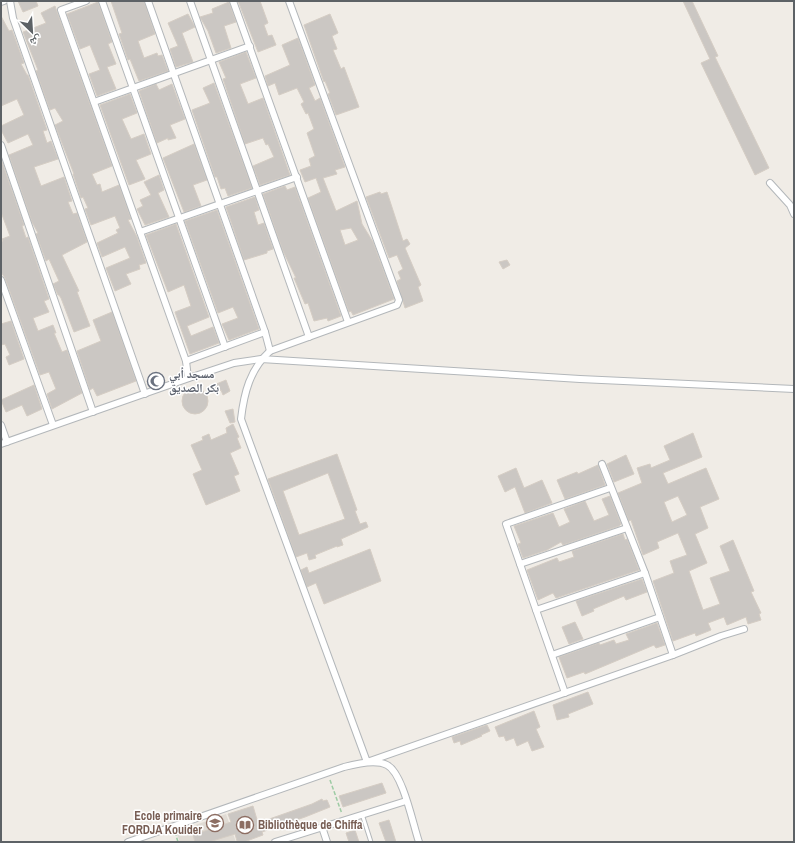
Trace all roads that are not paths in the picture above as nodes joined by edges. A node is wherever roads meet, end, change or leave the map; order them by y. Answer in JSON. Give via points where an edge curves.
{"nodes":[{"id":1,"x":4,"y":1,"type":"edge"},
{"id":2,"x":10,"y":1,"type":"edge"},
{"id":3,"x":86,"y":1,"type":"edge"},
{"id":4,"x":102,"y":1,"type":"edge"},
{"id":5,"x":148,"y":1,"type":"edge"},
{"id":6,"x":190,"y":1,"type":"edge"},
{"id":7,"x":233,"y":1,"type":"edge"},
{"id":8,"x":289,"y":1,"type":"edge"},
{"id":9,"x":1,"y":2,"type":"edge"},
{"id":10,"x":250,"y":46,"type":"junction"},
{"id":11,"x":211,"y":61,"type":"junction"},
{"id":12,"x":173,"y":74,"type":"junction"},
{"id":13,"x":132,"y":88,"type":"junction"},
{"id":14,"x":94,"y":102,"type":"junction"},
{"id":15,"x":1,"y":145,"type":"edge"},
{"id":16,"x":297,"y":177,"type":"junction"},
{"id":17,"x":770,"y":183,"type":"dead end"},
{"id":18,"x":258,"y":191,"type":"junction"},
{"id":19,"x":220,"y":204,"type":"junction"},
{"id":20,"x":794,"y":214,"type":"edge"},
{"id":21,"x":179,"y":218,"type":"junction"},
{"id":22,"x":140,"y":232,"type":"junction"},
{"id":23,"x":1,"y":280,"type":"edge"},
{"id":24,"x":348,"y":322,"type":"junction"},
{"id":25,"x":265,"y":332,"type":"junction"},
{"id":26,"x":309,"y":337,"type":"junction"},
{"id":27,"x":225,"y":347,"type":"junction"},
{"id":28,"x":270,"y":351,"type":"junction"},
{"id":29,"x":261,"y":359,"type":"junction"},
{"id":30,"x":186,"y":361,"type":"junction"},
{"id":31,"x":188,"y":378,"type":"junction"},
{"id":32,"x":794,"y":389,"type":"edge"},
{"id":33,"x":145,"y":394,"type":"junction"},
{"id":34,"x":93,"y":412,"type":"junction"},
{"id":35,"x":1,"y":425,"type":"edge"},
{"id":36,"x":53,"y":425,"type":"junction"},
{"id":37,"x":4,"y":443,"type":"edge"},
{"id":38,"x":602,"y":464,"type":"dead end"},
{"id":39,"x":610,"y":488,"type":"junction"},
{"id":40,"x":627,"y":528,"type":"junction"},
{"id":41,"x":520,"y":564,"type":"junction"},
{"id":42,"x":645,"y":573,"type":"junction"},
{"id":43,"x":536,"y":610,"type":"junction"},
{"id":44,"x":660,"y":617,"type":"junction"},
{"id":45,"x":744,"y":629,"type":"dead end"},
{"id":46,"x":552,"y":655,"type":"junction"},
{"id":47,"x":674,"y":655,"type":"junction"},
{"id":48,"x":565,"y":693,"type":"junction"},
{"id":49,"x":367,"y":762,"type":"junction"},
{"id":50,"x":406,"y":801,"type":"junction"},
{"id":51,"x":362,"y":814,"type":"junction"},
{"id":52,"x":322,"y":827,"type":"junction"},
{"id":53,"x":128,"y":842,"type":"edge"},
{"id":54,"x":275,"y":842,"type":"edge"},
{"id":55,"x":327,"y":842,"type":"edge"},
{"id":56,"x":371,"y":842,"type":"edge"},
{"id":57,"x":419,"y":842,"type":"edge"}],
"edges":[{"from":1,"to":9,"type":"street"},
{"from":2,"to":33,"type":"street","via":[[16,26]]},
{"from":3,"to":14,"type":"street","via":[[62,10]]},
{"from":4,"to":13,"type":"street"},
{"from":5,"to":12,"type":"street"},
{"from":6,"to":11,"type":"street"},
{"from":7,"to":10,"type":"street"},
{"from":8,"to":24,"type":"street","via":[[399,300],[397,305]]},
{"from":10,"to":11,"type":"street"},
{"from":10,"to":16,"type":"street"},
{"from":11,"to":12,"type":"street"},
{"from":11,"to":18,"type":"street"},
{"from":12,"to":13,"type":"street"},
{"from":12,"to":19,"type":"street"},
{"from":13,"to":14,"type":"street"},
{"from":13,"to":21,"type":"street"},
{"from":14,"to":22,"type":"street"},
{"from":15,"to":34,"type":"street"},
{"from":16,"to":18,"type":"street"},
{"from":16,"to":24,"type":"street"},
{"from":17,"to":20,"type":"street","via":[[790,205]]},
{"from":18,"to":19,"type":"street"},
{"from":18,"to":26,"type":"street"},
{"from":19,"to":21,"type":"street"},
{"from":19,"to":25,"type":"street"},
{"from":21,"to":22,"type":"street"},
{"from":21,"to":27,"type":"street"},
{"from":22,"to":30,"type":"street"},
{"from":23,"to":36,"type":"street"},
{"from":24,"to":26,"type":"street"},
{"from":25,"to":27,"type":"street"},
{"from":25,"to":28,"type":"street"},
{"from":26,"to":28,"type":"street"},
{"from":27,"to":30,"type":"street"},
{"from":28,"to":29,"type":"street"},
{"from":29,"to":31,"type":"street"},
{"from":29,"to":32,"type":"street","via":[[580,379]]},
{"from":29,"to":49,"type":"street","via":[[248,381],[241,419]]},
{"from":30,"to":31,"type":"street"},
{"from":31,"to":33,"type":"street"},
{"from":33,"to":34,"type":"street"},
{"from":34,"to":36,"type":"street"},
{"from":35,"to":37,"type":"street"},
{"from":36,"to":37,"type":"street"},
{"from":38,"to":39,"type":"street"},
{"from":39,"to":40,"type":"street"},
{"from":39,"to":41,"type":"street","via":[[506,524]]},
{"from":40,"to":41,"type":"street"},
{"from":40,"to":42,"type":"street"},
{"from":41,"to":43,"type":"street"},
{"from":42,"to":43,"type":"street"},
{"from":42,"to":44,"type":"street"},
{"from":43,"to":46,"type":"street"},
{"from":44,"to":46,"type":"street"},
{"from":44,"to":47,"type":"street"},
{"from":45,"to":47,"type":"street"},
{"from":46,"to":48,"type":"street"},
{"from":47,"to":48,"type":"street"},
{"from":48,"to":49,"type":"street"},
{"from":49,"to":50,"type":"street","via":[[387,764],[397,776]]},
{"from":49,"to":53,"type":"street","via":[[344,766]]},
{"from":50,"to":51,"type":"street"},
{"from":50,"to":57,"type":"street"},
{"from":51,"to":52,"type":"street"},
{"from":51,"to":56,"type":"lane"},
{"from":52,"to":54,"type":"street"},
{"from":52,"to":55,"type":"street"}]}
